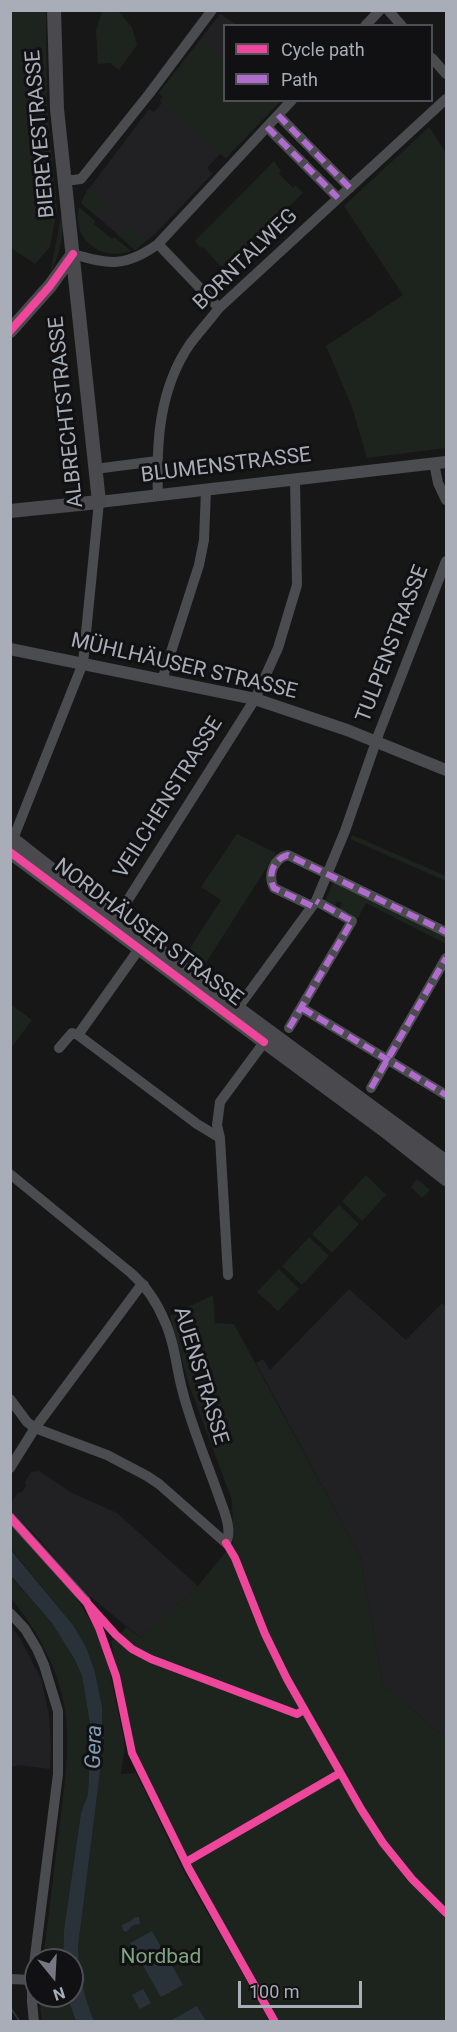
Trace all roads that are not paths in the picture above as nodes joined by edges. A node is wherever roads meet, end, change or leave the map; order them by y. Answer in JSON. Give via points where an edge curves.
{"nodes":[{"id":1,"x":54,"y":10,"type":"edge"},
{"id":2,"x":212,"y":10,"type":"edge"},
{"id":3,"x":380,"y":10,"type":"edge"},
{"id":4,"x":388,"y":10,"type":"edge"},
{"id":5,"x":367,"y":24,"type":"edge"},
{"id":6,"x":400,"y":24,"type":"edge"},
{"id":7,"x":433,"y":59,"type":"edge"},
{"id":8,"x":447,"y":74,"type":"edge"},
{"id":9,"x":447,"y":99,"type":"edge"},
{"id":10,"x":290,"y":102,"type":"edge"},
{"id":11,"x":278,"y":115,"type":"junction"},
{"id":12,"x":267,"y":128,"type":"junction"},
{"id":13,"x":65,"y":181,"type":"junction"},
{"id":14,"x":350,"y":188,"type":"junction"},
{"id":15,"x":338,"y":198,"type":"junction"},
{"id":16,"x":158,"y":244,"type":"junction"},
{"id":17,"x":73,"y":254,"type":"junction"},
{"id":18,"x":219,"y":308,"type":"junction"},
{"id":19,"x":10,"y":331,"type":"edge"},
{"id":20,"x":157,"y":461,"type":"junction"},
{"id":21,"x":440,"y":462,"type":"edge"},
{"id":22,"x":95,"y":469,"type":"junction"},
{"id":23,"x":295,"y":480,"type":"junction"},
{"id":24,"x":206,"y":490,"type":"junction"},
{"id":25,"x":159,"y":496,"type":"junction"},
{"id":26,"x":447,"y":500,"type":"edge"},
{"id":27,"x":99,"y":502,"type":"junction"},
{"id":28,"x":10,"y":511,"type":"edge"},
{"id":29,"x":447,"y":561,"type":"edge"},
{"id":30,"x":10,"y":649,"type":"edge"},
{"id":31,"x":83,"y":663,"type":"junction"},
{"id":32,"x":162,"y":680,"type":"junction"},
{"id":33,"x":255,"y":699,"type":"junction"},
{"id":34,"x":376,"y":741,"type":"junction"},
{"id":35,"x":447,"y":770,"type":"edge"},
{"id":36,"x":11,"y":843,"type":"edge"},
{"id":37,"x":327,"y":875,"type":"junction"},
{"id":38,"x":314,"y":904,"type":"junction"},
{"id":39,"x":113,"y":923,"type":"junction"},
{"id":40,"x":446,"y":929,"type":"edge"},
{"id":41,"x":139,"y":949,"type":"junction"},
{"id":42,"x":447,"y":958,"type":"edge"},
{"id":43,"x":302,"y":1008,"type":"junction"},
{"id":44,"x":237,"y":1009,"type":"junction"},
{"id":45,"x":289,"y":1028,"type":"dead end"},
{"id":46,"x":78,"y":1035,"type":"junction"},
{"id":47,"x":267,"y":1038,"type":"junction"},
{"id":48,"x":59,"y":1048,"type":"dead end"},
{"id":49,"x":386,"y":1060,"type":"junction"},
{"id":50,"x":371,"y":1088,"type":"dead end"},
{"id":51,"x":447,"y":1095,"type":"edge"},
{"id":52,"x":220,"y":1138,"type":"junction"},
{"id":53,"x":444,"y":1166,"type":"edge"},
{"id":54,"x":10,"y":1174,"type":"edge"},
{"id":55,"x":228,"y":1275,"type":"dead end"},
{"id":56,"x":144,"y":1285,"type":"junction"},
{"id":57,"x":10,"y":1399,"type":"edge"},
{"id":58,"x":35,"y":1428,"type":"junction"},
{"id":59,"x":10,"y":1468,"type":"edge"},
{"id":60,"x":10,"y":1517,"type":"edge"},
{"id":61,"x":86,"y":1602,"type":"dead end"},
{"id":62,"x":10,"y":1612,"type":"edge"},
{"id":63,"x":36,"y":1948,"type":"edge"}],
"edges":[{"from":1,"to":13,"type":"main road","name":"BIEREYESTRASSE","via":[[57,109]]},
{"from":2,"to":13,"type":"street","via":[[81,179]]},
{"from":3,"to":5,"type":"street"},
{"from":4,"to":6,"type":"street"},
{"from":7,"to":8,"type":"street"},
{"from":9,"to":14,"type":"street","name":"BORNTALWEG"},
{"from":10,"to":11,"type":"street"},
{"from":11,"to":12,"type":"street"},
{"from":11,"to":14,"type":"street"},
{"from":12,"to":15,"type":"street"},
{"from":12,"to":16,"type":"street"},
{"from":13,"to":17,"type":"main road","name":"BIEREYESTRASSE"},
{"from":14,"to":15,"type":"street","name":"BORNTALWEG"},
{"from":15,"to":18,"type":"street","name":"BORNTALWEG"},
{"from":16,"to":17,"type":"street","via":[[129,261],[102,261]]},
{"from":16,"to":18,"type":"street"},
{"from":17,"to":19,"type":"main road"},
{"from":17,"to":22,"type":"main road","name":"ALBRECHTSTRASSE"},
{"from":18,"to":20,"type":"street","name":"BORNTALWEG","via":[[189,345],[174,373],[160,422]]},
{"from":20,"to":22,"type":"street","name":"BLUMENSTRASSE"},
{"from":20,"to":25,"type":"street","name":"BORNTALWEG"},
{"from":21,"to":23,"type":"street","name":"BLUMENSTRASSE"},
{"from":21,"to":26,"type":"street","via":[[438,483]]},
{"from":22,"to":27,"type":"main road","name":"ALBRECHTSTRASSE"},
{"from":23,"to":24,"type":"street","name":"BLUMENSTRASSE"},
{"from":23,"to":33,"type":"street","name":"VEILCHENSTRASSE","via":[[297,585],[278,648]]},
{"from":24,"to":25,"type":"street","name":"BLUMENSTRASSE"},
{"from":24,"to":32,"type":"street","via":[[199,566]]},
{"from":25,"to":27,"type":"street","name":"BLUMENSTRASSE"},
{"from":27,"to":28,"type":"main road","name":"BLUMENSTRASSE"},
{"from":27,"to":31,"type":"street","name":"ALBRECHTSTRASSE"},
{"from":29,"to":34,"type":"street","name":"TULPENSTRASSE"},
{"from":30,"to":31,"type":"street","name":"MÜHLHÄUSER STRASSE"},
{"from":31,"to":32,"type":"street","name":"MÜHLHÄUSER STRASSE"},
{"from":31,"to":36,"type":"street","name":"ALBRECHTSTRASSE"},
{"from":32,"to":33,"type":"street","name":"MÜHLHÄUSER STRASSE"},
{"from":33,"to":34,"type":"street","name":"MÜHLHÄUSER STRASSE"},
{"from":33,"to":39,"type":"street","name":"VEILCHENSTRASSE"},
{"from":34,"to":35,"type":"street","name":"MÜHLHÄUSER STRASSE"},
{"from":34,"to":37,"type":"street","name":"TULPENSTRASSE"},
{"from":36,"to":39,"type":"main road","name":"NORDHÄUSER STRASSE"},
{"from":37,"to":38,"type":"street","name":"TULPENSTRASSE"},
{"from":37,"to":38,"type":"street","via":[[288,855],[280,858],[272,869],[270,881],[274,888]]},
{"from":37,"to":40,"type":"street"},
{"from":38,"to":43,"type":"street","via":[[352,921]]},
{"from":38,"to":44,"type":"street","name":"TULPENSTRASSE"},
{"from":39,"to":41,"type":"main road","name":"NORDHÄUSER STRASSE"},
{"from":39,"to":44,"type":"main road","name":"NORDHÄUSER STRASSE"},
{"from":41,"to":46,"type":"street"},
{"from":41,"to":47,"type":"main road","name":"NORDHÄUSER STRASSE"},
{"from":42,"to":49,"type":"street"},
{"from":43,"to":45,"type":"street"},
{"from":43,"to":49,"type":"street"},
{"from":44,"to":47,"type":"main road","name":"NORDHÄUSER STRASSE"},
{"from":46,"to":48,"type":"street","via":[[72,1033]]},
{"from":46,"to":52,"type":"street"},
{"from":47,"to":52,"type":"street","via":[[220,1102]]},
{"from":47,"to":53,"type":"main road","name":"NORDHÄUSER STRASSE"},
{"from":49,"to":50,"type":"street"},
{"from":49,"to":51,"type":"street"},
{"from":52,"to":55,"type":"street"},
{"from":54,"to":56,"type":"street","name":"AUENSTRASSE"},
{"from":56,"to":58,"type":"street"},
{"from":56,"to":58,"type":"street","name":"AUENSTRASSE","via":[[167,1325],[182,1389],[226,1517],[226,1543],[147,1476],[107,1455]]},
{"from":57,"to":58,"type":"street"},
{"from":58,"to":59,"type":"street"},
{"from":60,"to":61,"type":"street"},
{"from":62,"to":63,"type":"street","via":[[37,1649],[58,1711],[58,1774]]}]}
